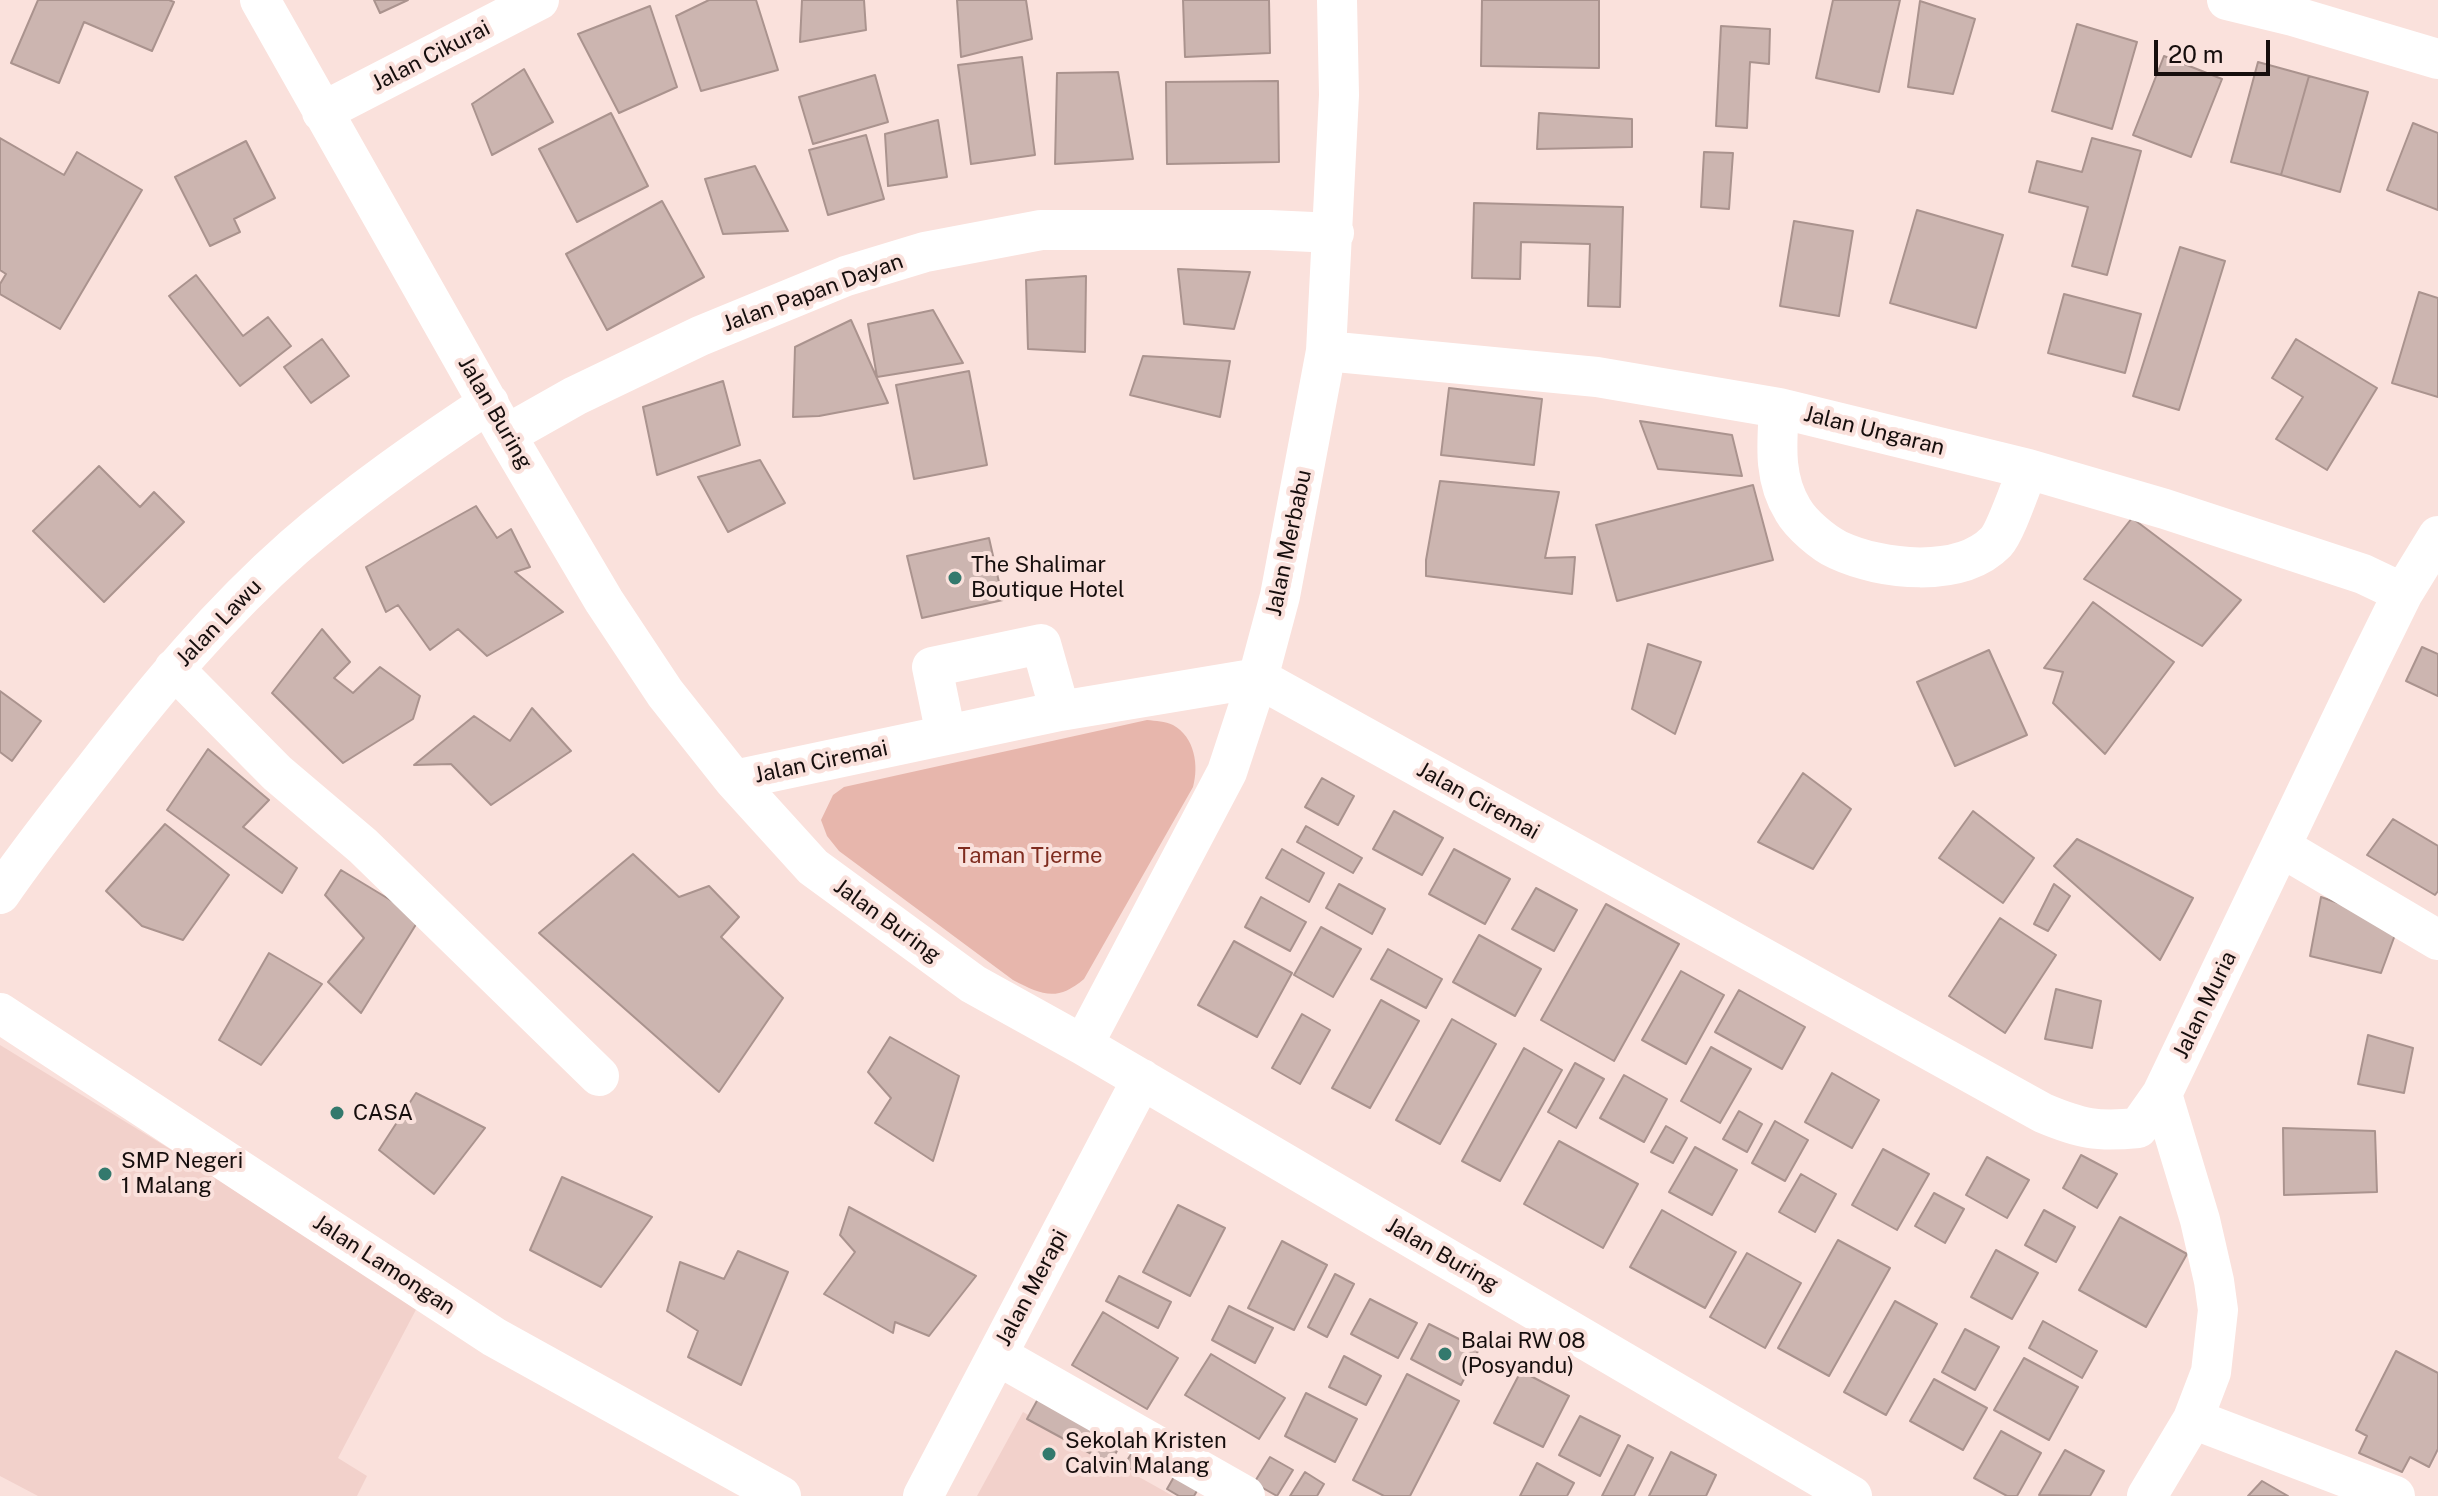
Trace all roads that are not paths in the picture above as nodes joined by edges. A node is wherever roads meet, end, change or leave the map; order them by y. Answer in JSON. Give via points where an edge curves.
{"nodes":[{"id":1,"x":260,"y":0,"type":"edge"},
{"id":2,"x":539,"y":0,"type":"edge"},
{"id":3,"x":1337,"y":0,"type":"edge"},
{"id":4,"x":2227,"y":0,"type":"edge"},
{"id":5,"x":2438,"y":59,"type":"edge"},
{"id":6,"x":322,"y":112,"type":"junction"},
{"id":7,"x":1334,"y":233,"type":"junction"},
{"id":8,"x":1326,"y":351,"type":"junction"},
{"id":9,"x":1779,"y":408,"type":"junction"},
{"id":10,"x":498,"y":419,"type":"junction"},
{"id":11,"x":2028,"y":469,"type":"junction"},
{"id":12,"x":2438,"y":536,"type":"edge"},
{"id":13,"x":2403,"y":593,"type":"junction"},
{"id":14,"x":174,"y":669,"type":"junction"},
{"id":15,"x":1258,"y":678,"type":"junction"},
{"id":16,"x":1060,"y":711,"type":"junction"},
{"id":17,"x":946,"y":735,"type":"junction"},
{"id":18,"x":734,"y":780,"type":"junction"},
{"id":19,"x":2281,"y":847,"type":"junction"},
{"id":20,"x":0,"y":894,"type":"edge"},
{"id":21,"x":2438,"y":940,"type":"edge"},
{"id":22,"x":0,"y":1013,"type":"edge"},
{"id":23,"x":1083,"y":1045,"type":"junction"},
{"id":24,"x":599,"y":1076,"type":"dead end"},
{"id":25,"x":1142,"y":1079,"type":"junction"},
{"id":26,"x":2162,"y":1094,"type":"junction"},
{"id":27,"x":997,"y":1355,"type":"junction"},
{"id":28,"x":2193,"y":1419,"type":"junction"},
{"id":29,"x":781,"y":1496,"type":"edge"},
{"id":30,"x":923,"y":1496,"type":"edge"},
{"id":31,"x":1245,"y":1496,"type":"edge"},
{"id":32,"x":1852,"y":1496,"type":"edge"},
{"id":33,"x":2147,"y":1496,"type":"edge"},
{"id":34,"x":2395,"y":1496,"type":"edge"}],
"edges":[{"from":1,"to":6,"type":"street","name":"Jalan Buring"},
{"from":2,"to":6,"type":"street","name":"Jalan Cikurai"},
{"from":3,"to":7,"type":"street","name":"Jalan Merbabu"},
{"from":4,"to":5,"type":"street"},
{"from":6,"to":10,"type":"street","name":"Jalan Buring"},
{"from":7,"to":8,"type":"street","name":"Jalan Merbabu"},
{"from":7,"to":10,"type":"street","name":"Jalan Papan Dayan","via":[[1041,230],[925,252],[846,276],[700,336],[575,396]]},
{"from":8,"to":9,"type":"street","name":"Jalan Ungaran","via":[[1597,377]]},
{"from":8,"to":15,"type":"street","name":"Jalan Merbabu","via":[[1280,596]]},
{"from":9,"to":11,"type":"street","name":"Jalan Ungaran"},
{"from":9,"to":11,"type":"street","via":[[1776,459],[1794,512],[1837,550],[1884,563],[1958,565],[1979,554],[1998,541]]},
{"from":10,"to":14,"type":"street","name":"Jalan Lawu","via":[[391,468],[293,548]]},
{"from":10,"to":18,"type":"street","name":"Jalan Buring","via":[[604,601],[665,693]]},
{"from":11,"to":13,"type":"street","name":"Jalan Ungaran","via":[[2179,513],[2363,574]]},
{"from":12,"to":13,"type":"street","name":"Jalan Muria"},
{"from":13,"to":19,"type":"street","name":"Jalan Muria"},
{"from":14,"to":20,"type":"street","name":"Jalan Lawu"},
{"from":14,"to":24,"type":"street"},
{"from":15,"to":16,"type":"street","name":"Jalan Ciremai"},
{"from":15,"to":23,"type":"street","name":"Jalan Merbabu","via":[[1213,802]]},
{"from":15,"to":26,"type":"street","name":"Jalan Ciremai","via":[[2043,1113],[2077,1128],[2138,1128]]},
{"from":16,"to":17,"type":"street","name":"Jalan Ciremai"},
{"from":16,"to":17,"type":"street","via":[[1041,644],[947,663],[932,667]]},
{"from":17,"to":18,"type":"street","name":"Jalan Ciremai"},
{"from":18,"to":23,"type":"street","name":"Jalan Buring","via":[[813,867],[973,984]]},
{"from":19,"to":21,"type":"street"},
{"from":19,"to":26,"type":"street","name":"Jalan Muria"},
{"from":22,"to":29,"type":"street","name":"Jalan Lamongan","via":[[494,1337]]},
{"from":23,"to":25,"type":"street","name":"Jalan Buring"},
{"from":25,"to":27,"type":"street","name":"Jalan Merapi"},
{"from":25,"to":32,"type":"street","name":"Jalan Buring"},
{"from":26,"to":28,"type":"street","via":[[2200,1220],[2218,1310],[2211,1372]]},
{"from":27,"to":30,"type":"street","name":"Jalan Merapi"},
{"from":27,"to":31,"type":"street"},
{"from":28,"to":33,"type":"street"},
{"from":28,"to":34,"type":"street"}]}
